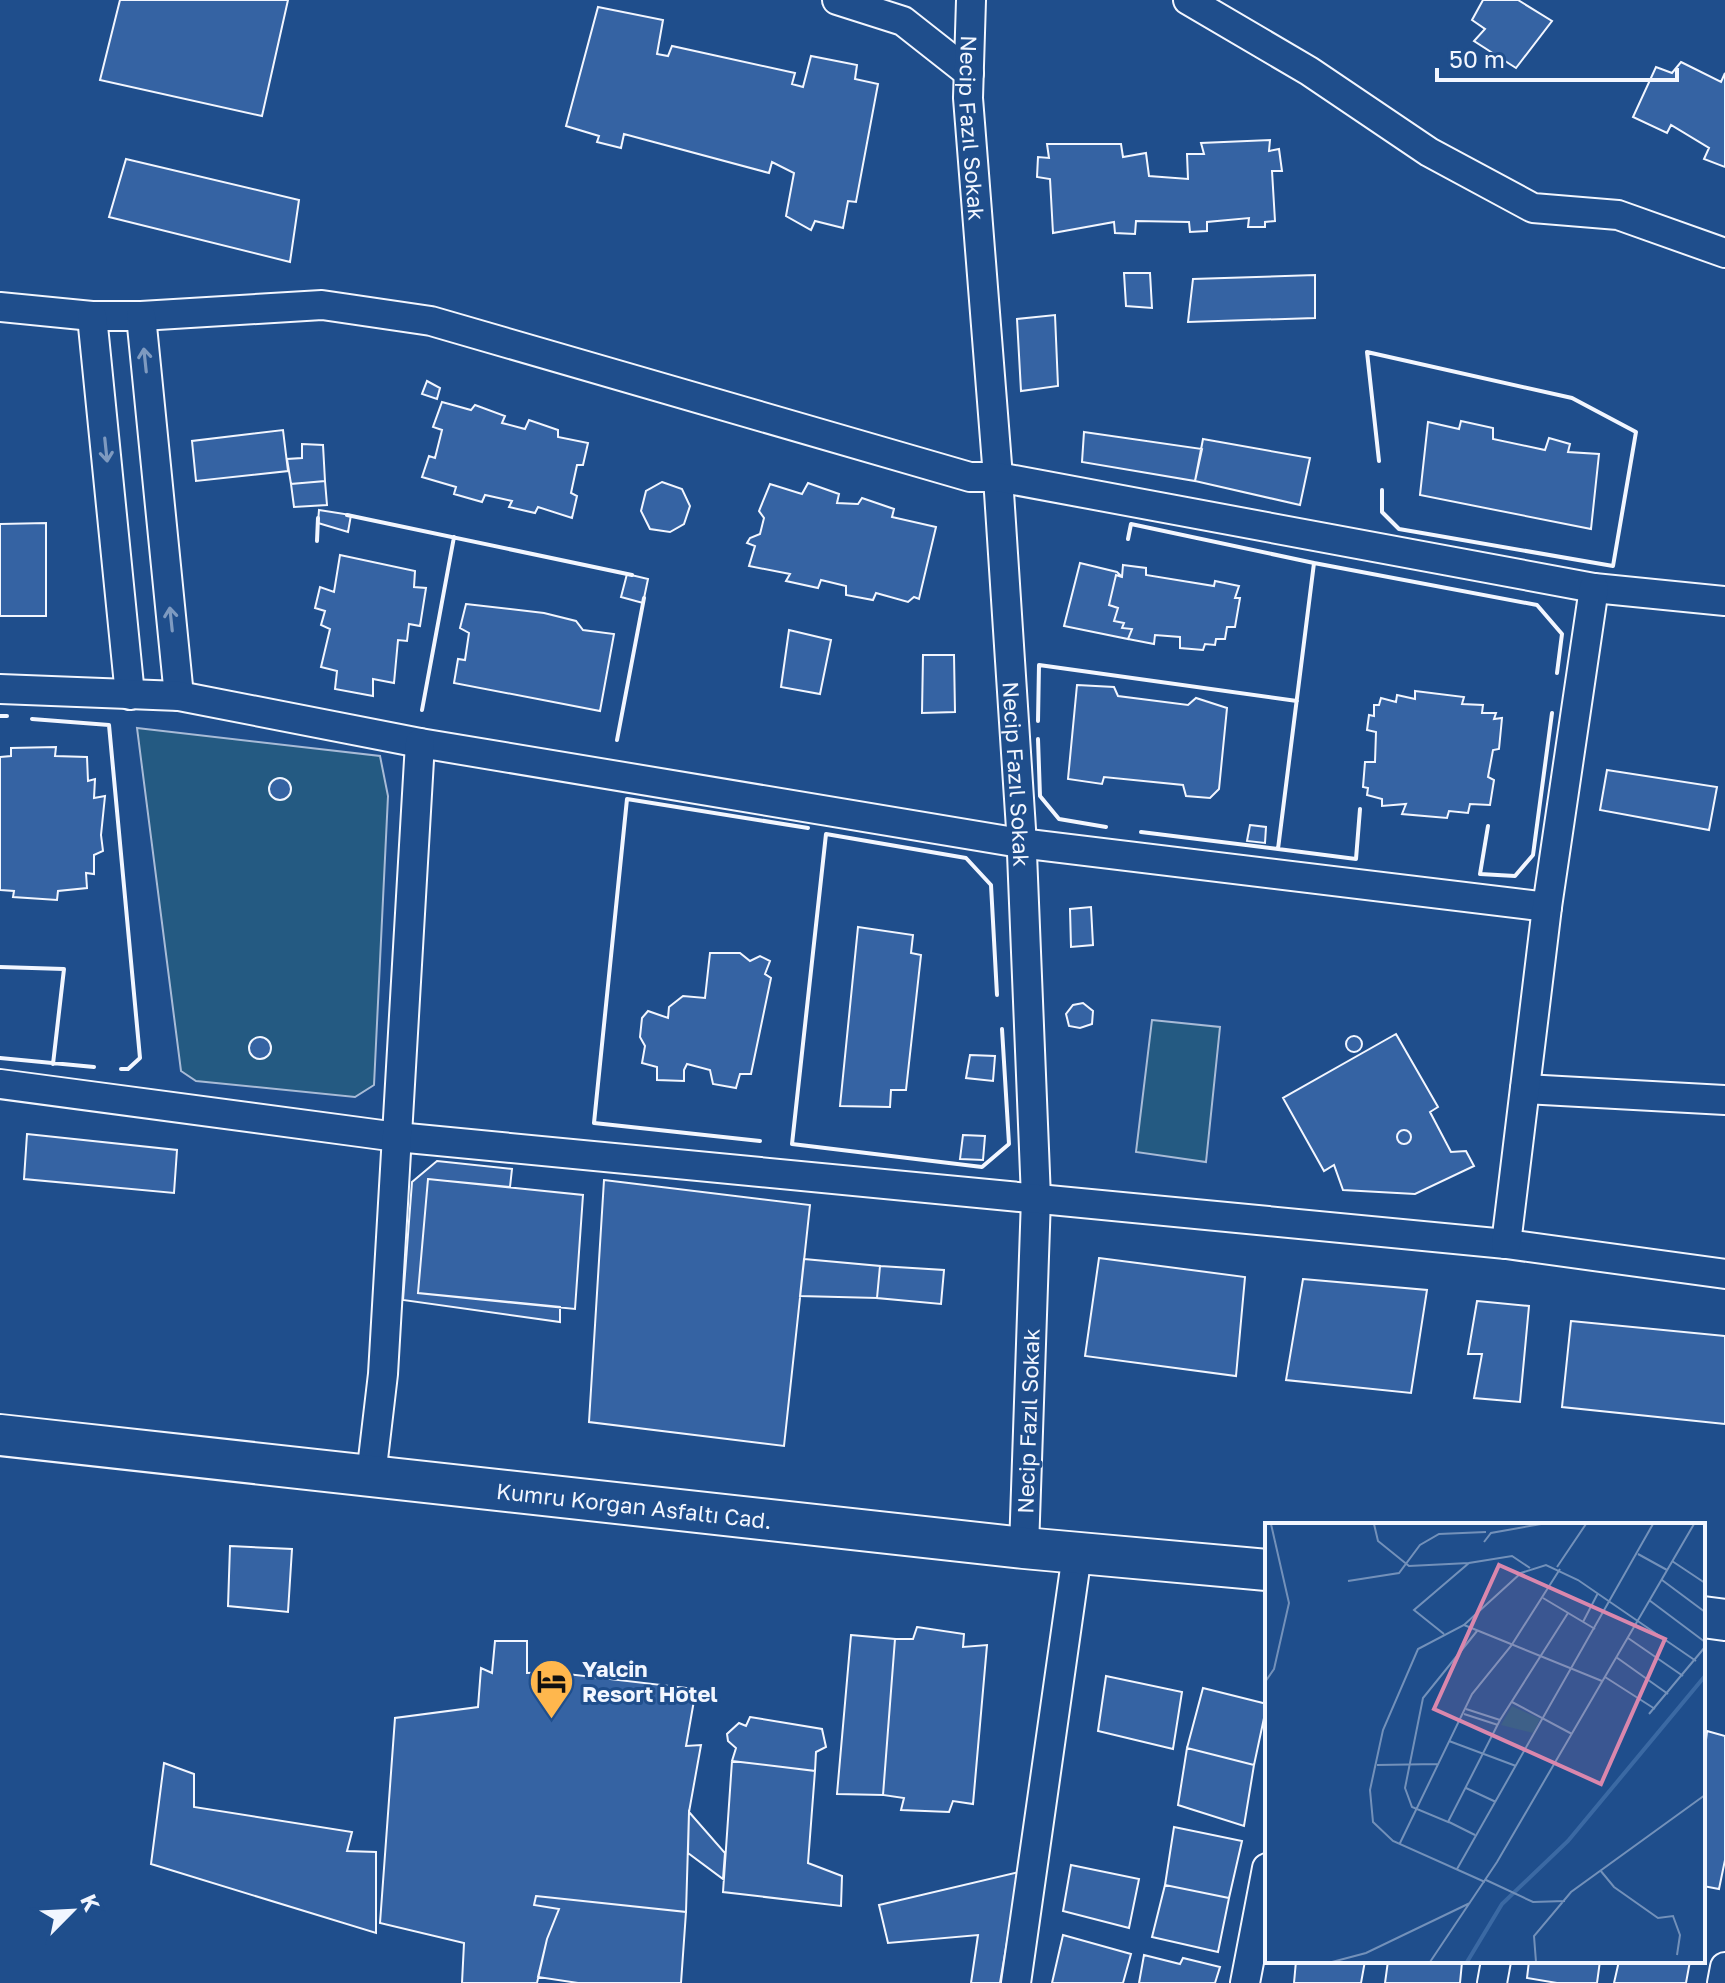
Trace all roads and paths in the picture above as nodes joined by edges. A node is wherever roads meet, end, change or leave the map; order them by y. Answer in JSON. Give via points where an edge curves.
{"nodes":[{"id":1,"x":837,"y":0,"type":"edge"},
{"id":2,"x":971,"y":0,"type":"edge"},
{"id":3,"x":1188,"y":0,"type":"edge"},
{"id":4,"x":969,"y":73,"type":"junction"},
{"id":5,"x":1725,"y":253,"type":"edge"},
{"id":6,"x":0,"y":307,"type":"edge"},
{"id":7,"x":92,"y":316,"type":"junction"},
{"id":8,"x":141,"y":316,"type":"junction"},
{"id":9,"x":998,"y":477,"type":"junction"},
{"id":10,"x":1594,"y":588,"type":"junction"},
{"id":11,"x":1725,"y":601,"type":"edge"},
{"id":12,"x":0,"y":689,"type":"edge"},
{"id":13,"x":130,"y":695,"type":"junction"},
{"id":14,"x":179,"y":696,"type":"junction"},
{"id":15,"x":420,"y":743,"type":"junction"},
{"id":16,"x":1020,"y":843,"type":"junction"},
{"id":17,"x":1547,"y":907,"type":"junction"},
{"id":18,"x":0,"y":1084,"type":"edge"},
{"id":19,"x":1525,"y":1089,"type":"junction"},
{"id":20,"x":1725,"y":1100,"type":"edge"},
{"id":21,"x":397,"y":1137,"type":"junction"},
{"id":22,"x":1036,"y":1198,"type":"junction"},
{"id":23,"x":1506,"y":1244,"type":"junction"},
{"id":24,"x":1725,"y":1274,"type":"edge"},
{"id":25,"x":0,"y":1435,"type":"edge"},
{"id":26,"x":371,"y":1476,"type":"junction"},
{"id":27,"x":1024,"y":1548,"type":"junction"},
{"id":28,"x":1077,"y":1554,"type":"junction"},
{"id":29,"x":1265,"y":1570,"type":"edge"},
{"id":30,"x":1705,"y":1617,"type":"edge"},
{"id":31,"x":1725,"y":1620,"type":"edge"},
{"id":32,"x":1265,"y":1878,"type":"edge"},
{"id":33,"x":1496,"y":1963,"type":"edge"},
{"id":34,"x":1725,"y":1967,"type":"edge"},
{"id":35,"x":1016,"y":1983,"type":"edge"},
{"id":36,"x":1245,"y":1983,"type":"edge"},
{"id":37,"x":1492,"y":1983,"type":"edge"},
{"id":38,"x":1722,"y":1983,"type":"edge"}],
"edges":[{"from":1,"to":4,"type":"street","via":[[903,21]]},
{"from":2,"to":4,"type":"street","name":"Necip Fazıl Sokak"},
{"from":3,"to":5,"type":"street","via":[[1309,71],[1429,152],[1533,208],[1618,215]]},
{"from":4,"to":9,"type":"street","name":"Necip Fazıl Sokak"},
{"from":6,"to":7,"type":"street"},
{"from":7,"to":8,"type":"street"},
{"from":7,"to":13,"type":"street","one_way":true},
{"from":8,"to":9,"type":"street","via":[[322,305],[431,321],[970,477]]},
{"from":14,"to":8,"type":"street","one_way":true},
{"from":9,"to":10,"type":"street"},
{"from":9,"to":16,"type":"street","name":"Necip Fazıl Sokak"},
{"from":10,"to":11,"type":"street"},
{"from":10,"to":17,"type":"street"},
{"from":12,"to":13,"type":"street"},
{"from":13,"to":14,"type":"street"},
{"from":14,"to":15,"type":"street"},
{"from":15,"to":16,"type":"street"},
{"from":15,"to":21,"type":"street"},
{"from":16,"to":17,"type":"street"},
{"from":16,"to":22,"type":"street","name":"Necip Fazıl Sokak"},
{"from":17,"to":19,"type":"street"},
{"from":18,"to":21,"type":"street"},
{"from":19,"to":20,"type":"street"},
{"from":19,"to":23,"type":"street"},
{"from":21,"to":22,"type":"street"},
{"from":21,"to":26,"type":"street","via":[[383,1374]]},
{"from":22,"to":23,"type":"street"},
{"from":22,"to":27,"type":"street","name":"Necip Fazıl Sokak"},
{"from":23,"to":24,"type":"street"},
{"from":25,"to":26,"type":"main road","name":"Kumru Korgan Asfaltı Cad."},
{"from":26,"to":27,"type":"main road","name":"Kumru Korgan Asfaltı Cad."},
{"from":27,"to":28,"type":"main road","name":"Kumru Korgan Asfaltı Cad."},
{"from":28,"to":29,"type":"main road","name":"Kumru Korgan Asfaltı Cad."},
{"from":28,"to":35,"type":"street"},
{"from":30,"to":31,"type":"main road"},
{"from":32,"to":36,"type":"street"},
{"from":33,"to":37,"type":"street"},
{"from":34,"to":38,"type":"street"}]}
